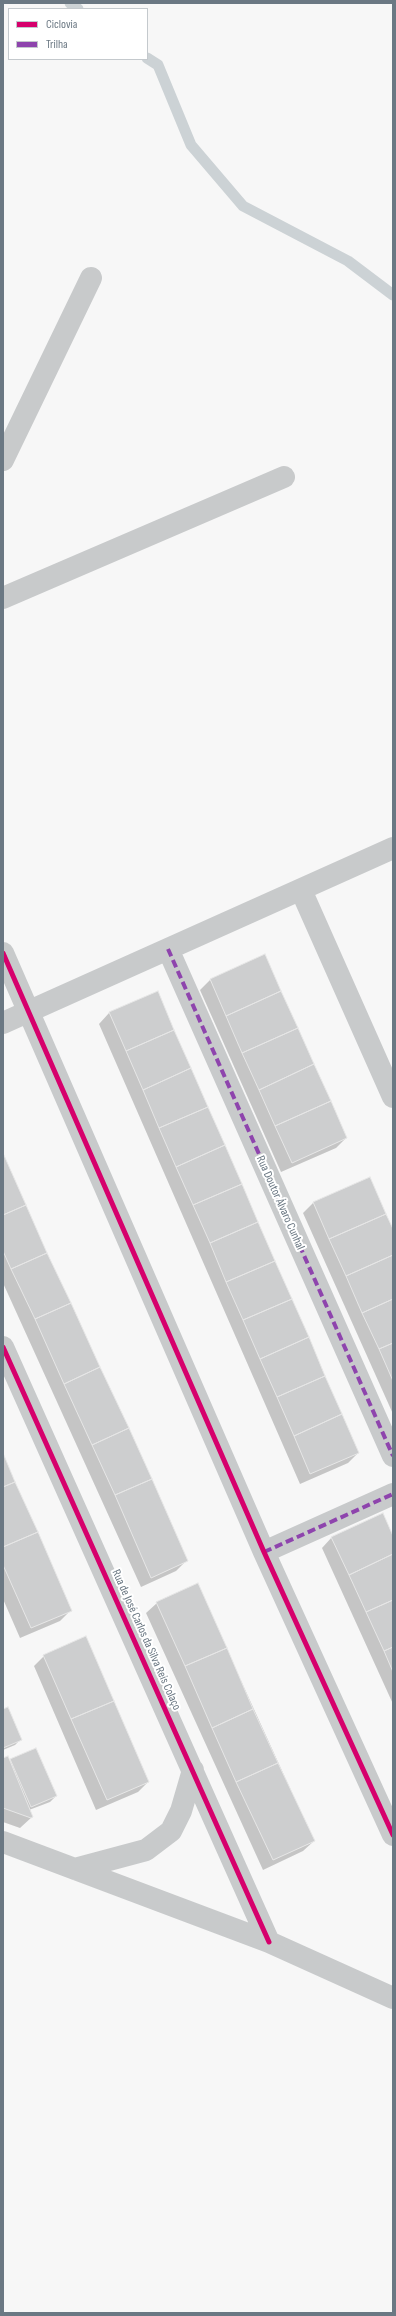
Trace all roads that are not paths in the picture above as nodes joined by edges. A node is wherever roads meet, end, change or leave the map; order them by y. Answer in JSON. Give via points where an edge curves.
{"nodes":[{"id":1,"x":91,"y":278,"type":"dead end"},
{"id":2,"x":3,"y":460,"type":"edge"},
{"id":3,"x":284,"y":477,"type":"dead end"},
{"id":4,"x":3,"y":598,"type":"edge"},
{"id":5,"x":393,"y":848,"type":"edge"},
{"id":6,"x":301,"y":890,"type":"junction"},
{"id":7,"x":168,"y":949,"type":"junction"},
{"id":8,"x":3,"y":954,"type":"edge"},
{"id":9,"x":29,"y":1012,"type":"junction"},
{"id":10,"x":3,"y":1023,"type":"edge"},
{"id":11,"x":393,"y":1097,"type":"edge"},
{"id":12,"x":3,"y":1347,"type":"edge"},
{"id":13,"x":393,"y":1456,"type":"edge"},
{"id":14,"x":393,"y":1494,"type":"edge"},
{"id":15,"x":264,"y":1552,"type":"junction"},
{"id":16,"x":193,"y":1770,"type":"junction"},
{"id":17,"x":393,"y":1835,"type":"edge"},
{"id":18,"x":3,"y":1842,"type":"edge"},
{"id":19,"x":75,"y":1869,"type":"junction"},
{"id":20,"x":269,"y":1942,"type":"junction"},
{"id":21,"x":393,"y":1998,"type":"edge"}],
"edges":[{"from":1,"to":2,"type":"street"},
{"from":3,"to":4,"type":"street"},
{"from":5,"to":6,"type":"street"},
{"from":6,"to":7,"type":"street"},
{"from":6,"to":11,"type":"street"},
{"from":7,"to":9,"type":"street"},
{"from":7,"to":13,"type":"street","name":"Rua Doutor Álvaro Cunhal"},
{"from":8,"to":9,"type":"street"},
{"from":9,"to":10,"type":"street"},
{"from":9,"to":15,"type":"street"},
{"from":12,"to":16,"type":"street","name":"Rua de José Carlos da Silva Reis Colaço"},
{"from":14,"to":15,"type":"street"},
{"from":15,"to":17,"type":"street"},
{"from":16,"to":19,"type":"street","via":[[181,1811],[171,1831],[146,1850]]},
{"from":16,"to":20,"type":"street","name":"Rua de José Carlos da Silva Reis Colaço"},
{"from":18,"to":19,"type":"street"},
{"from":19,"to":20,"type":"street"},
{"from":20,"to":21,"type":"street"}]}
